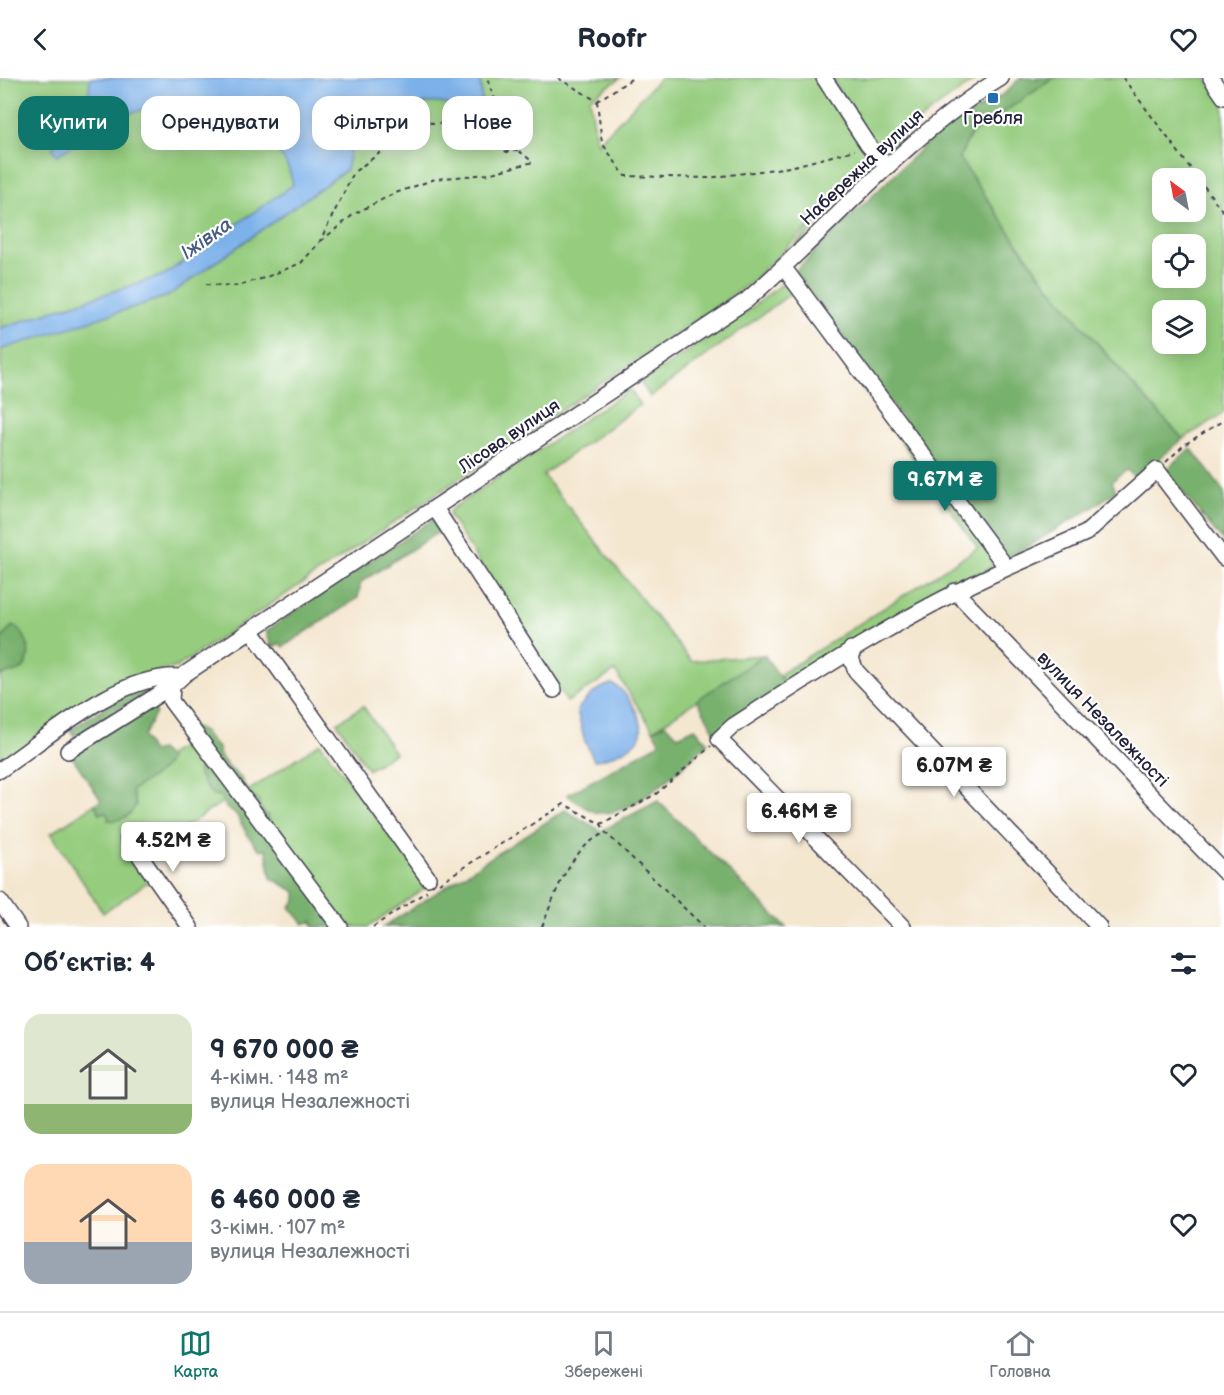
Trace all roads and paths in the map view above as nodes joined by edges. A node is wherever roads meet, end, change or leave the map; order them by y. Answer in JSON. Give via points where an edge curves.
{"nodes":[{"id":1,"x":487,"y":78,"type":"edge"},
{"id":2,"x":558,"y":78,"type":"edge"},
{"id":3,"x":633,"y":78,"type":"edge"},
{"id":4,"x":824,"y":78,"type":"edge"},
{"id":5,"x":1001,"y":78,"type":"edge"},
{"id":6,"x":1123,"y":78,"type":"edge"},
{"id":7,"x":1211,"y":78,"type":"edge"},
{"id":8,"x":494,"y":96,"type":"edge"},
{"id":9,"x":1224,"y":97,"type":"edge"},
{"id":10,"x":597,"y":101,"type":"junction"},
{"id":11,"x":442,"y":124,"type":"edge"},
{"id":12,"x":868,"y":145,"type":"junction"},
{"id":13,"x":502,"y":150,"type":"edge"},
{"id":14,"x":518,"y":150,"type":"joint"},
{"id":15,"x":887,"y":166,"type":"junction"},
{"id":16,"x":1224,"y":213,"type":"edge"},
{"id":17,"x":319,"y":243,"type":"junction"},
{"id":18,"x":784,"y":268,"type":"junction"},
{"id":19,"x":206,"y":284,"type":"dead end"},
{"id":20,"x":1224,"y":420,"type":"edge"},
{"id":21,"x":1157,"y":470,"type":"junction"},
{"id":22,"x":435,"y":508,"type":"junction"},
{"id":23,"x":1224,"y":558,"type":"edge"},
{"id":24,"x":1007,"y":568,"type":"junction"},
{"id":25,"x":955,"y":591,"type":"junction"},
{"id":26,"x":250,"y":630,"type":"junction"},
{"id":27,"x":851,"y":649,"type":"junction"},
{"id":28,"x":174,"y":688,"type":"junction"},
{"id":29,"x":554,"y":690,"type":"dead end"},
{"id":30,"x":720,"y":739,"type":"junction"},
{"id":31,"x":68,"y":751,"type":"dead end"},
{"id":32,"x":0,"y":770,"type":"edge"},
{"id":33,"x":601,"y":824,"type":"junction"},
{"id":34,"x":605,"y":832,"type":"junction"},
{"id":35,"x":128,"y":839,"type":"dead end"},
{"id":36,"x":1224,"y":872,"type":"edge"},
{"id":37,"x":428,"y":878,"type":"dead end"},
{"id":38,"x":0,"y":901,"type":"edge"},
{"id":39,"x":18,"y":927,"type":"edge"},
{"id":40,"x":190,"y":927,"type":"edge"},
{"id":41,"x":340,"y":927,"type":"edge"},
{"id":42,"x":374,"y":927,"type":"edge"},
{"id":43,"x":542,"y":927,"type":"edge"},
{"id":44,"x":704,"y":927,"type":"edge"},
{"id":45,"x":903,"y":927,"type":"edge"},
{"id":46,"x":1099,"y":927,"type":"edge"}],
"edges":[{"from":1,"to":8,"type":"path"},
{"from":2,"to":10,"type":"path"},
{"from":3,"to":10,"type":"path"},
{"from":4,"to":12,"type":"street"},
{"from":5,"to":15,"type":"street","name":"Набережна вулиця","via":[[935,124]]},
{"from":6,"to":16,"type":"path"},
{"from":7,"to":9,"type":"street"},
{"from":10,"to":12,"type":"path","via":[[602,143],[625,176],[708,178],[790,167]]},
{"from":11,"to":17,"type":"path","via":[[423,122],[354,172]]},
{"from":12,"to":15,"type":"street"},
{"from":13,"to":14,"type":"path"},
{"from":14,"to":17,"type":"path","via":[[533,162],[488,174],[435,179],[393,194],[354,214]]},
{"from":15,"to":18,"type":"street","name":"Набережна вулиця"},
{"from":17,"to":19,"type":"path","via":[[300,263],[264,278],[236,286]]},
{"from":18,"to":22,"type":"street","name":"Лісова вулиця","via":[[747,300]]},
{"from":18,"to":24,"type":"street"},
{"from":20,"to":21,"type":"path","via":[[1184,445]]},
{"from":21,"to":23,"type":"street"},
{"from":21,"to":24,"type":"street","via":[[1086,533]]},
{"from":22,"to":26,"type":"street","name":"Лісова вулиця"},
{"from":22,"to":29,"type":"street"},
{"from":24,"to":25,"type":"street"},
{"from":25,"to":27,"type":"street"},
{"from":25,"to":36,"type":"street","name":"вулиця Незалежності"},
{"from":26,"to":28,"type":"street","name":"Лісова вулиця"},
{"from":26,"to":37,"type":"street"},
{"from":27,"to":30,"type":"street","via":[[733,726]]},
{"from":27,"to":46,"type":"street","via":[[856,671]]},
{"from":28,"to":31,"type":"street","name":"Лісова вулиця"},
{"from":28,"to":32,"type":"street","via":[[161,676],[127,687]]},
{"from":28,"to":41,"type":"street"},
{"from":30,"to":33,"type":"path","via":[[656,794]]},
{"from":30,"to":45,"type":"street"},
{"from":33,"to":34,"type":"path"},
{"from":33,"to":42,"type":"path","via":[[564,804]]},
{"from":34,"to":43,"type":"path","via":[[582,848],[573,860]]},
{"from":34,"to":44,"type":"path"},
{"from":35,"to":40,"type":"street"},
{"from":38,"to":39,"type":"street"}]}
